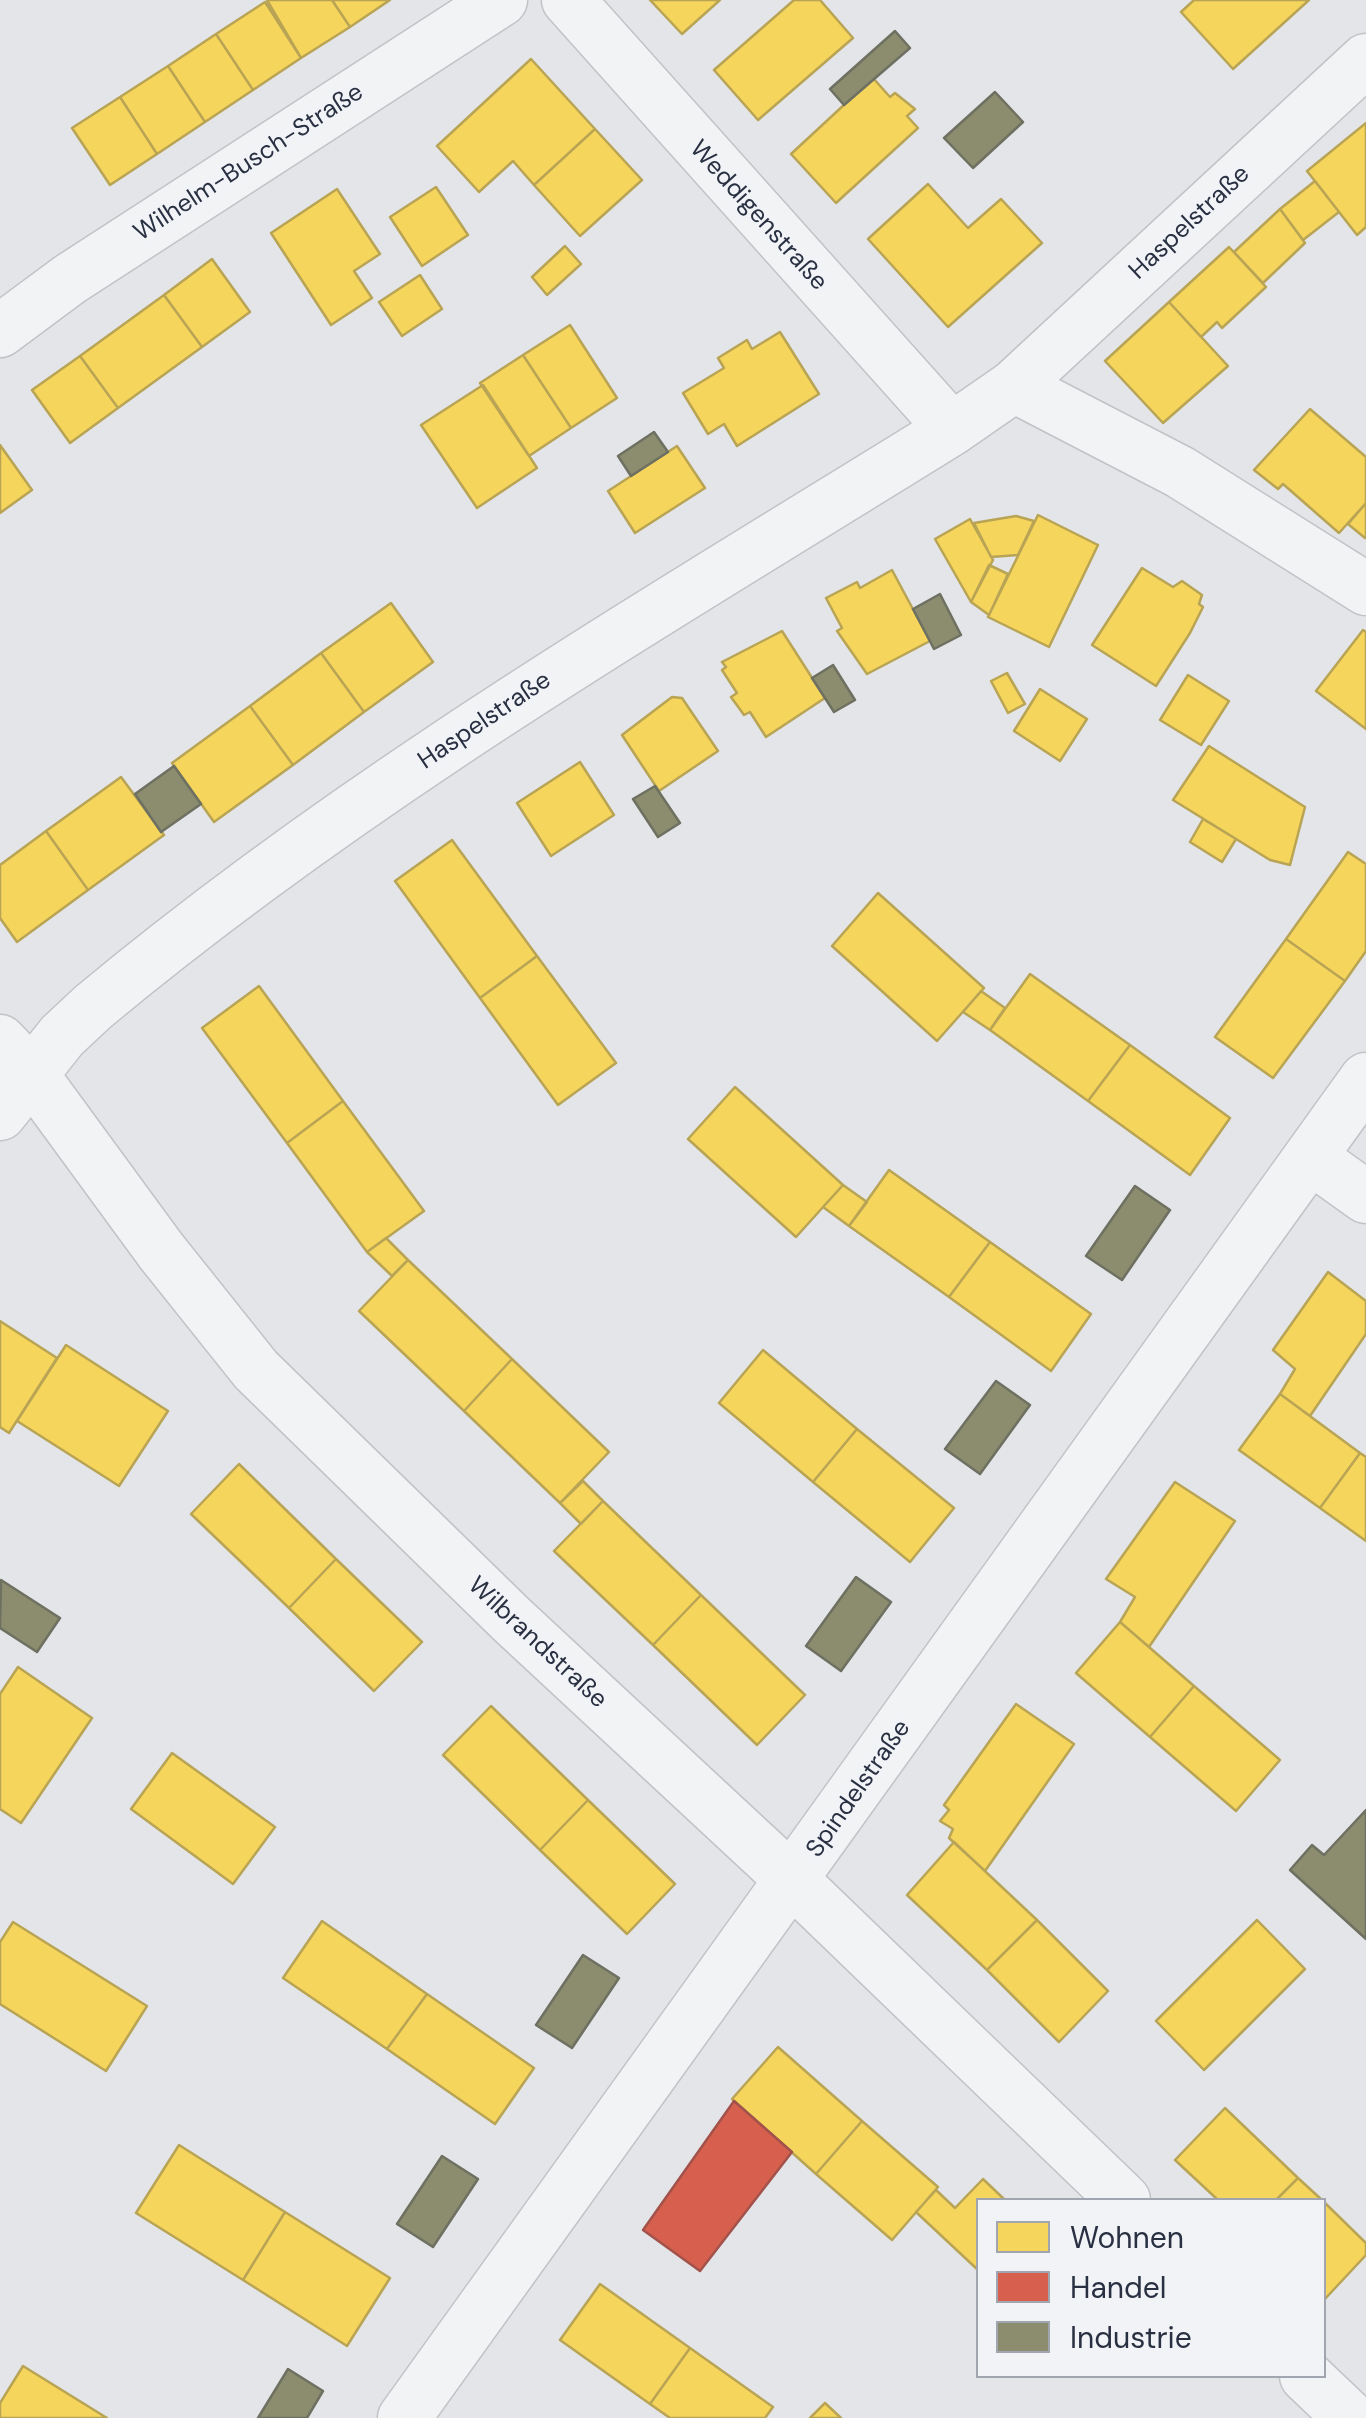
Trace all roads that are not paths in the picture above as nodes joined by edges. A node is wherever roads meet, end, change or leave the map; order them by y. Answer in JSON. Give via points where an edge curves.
{"nodes":[{"id":1,"x":502,"y":0,"type":"edge"},
{"id":2,"x":568,"y":0,"type":"edge"},
{"id":3,"x":1366,"y":60,"type":"edge"},
{"id":4,"x":0,"y":331,"type":"edge"},
{"id":5,"x":1014,"y":386,"type":"junction"},
{"id":6,"x":952,"y":429,"type":"junction"},
{"id":7,"x":1366,"y":589,"type":"edge"},
{"id":8,"x":15,"y":1056,"type":"edge"},
{"id":9,"x":1366,"y":1079,"type":"edge"},
{"id":10,"x":0,"y":1114,"type":"edge"},
{"id":11,"x":1310,"y":1157,"type":"junction"},
{"id":12,"x":1366,"y":1197,"type":"edge"},
{"id":13,"x":793,"y":1881,"type":"junction"},
{"id":14,"x":1122,"y":2198,"type":"edge"},
{"id":15,"x":1308,"y":2378,"type":"edge"},
{"id":16,"x":404,"y":2418,"type":"edge"},
{"id":17,"x":1350,"y":2418,"type":"edge"}],
"edges":[{"from":1,"to":4,"type":"street","name":"Wilhelm-Busch-Straße"},
{"from":2,"to":6,"type":"street","name":"Weddigenstraße"},
{"from":3,"to":5,"type":"street","name":"Haspelstraße"},
{"from":5,"to":6,"type":"street","name":"Haspelstraße"},
{"from":5,"to":7,"type":"street","via":[[1180,472]]},
{"from":6,"to":8,"type":"street","name":"Haspelstraße","via":[[550,677],[360,806],[138,970],[62,1036]]},
{"from":8,"to":10,"type":"street","name":"Haspelstraße"},
{"from":8,"to":13,"type":"street","name":"Wilbrandstraße","via":[[256,1370],[511,1620]]},
{"from":9,"to":11,"type":"street","name":"Spindelstraße"},
{"from":11,"to":12,"type":"street"},
{"from":11,"to":13,"type":"street","name":"Spindelstraße"},
{"from":13,"to":14,"type":"street","name":"Wilbrandstraße"},
{"from":13,"to":16,"type":"street","name":"Spindelstraße"},
{"from":15,"to":17,"type":"street"}]}
